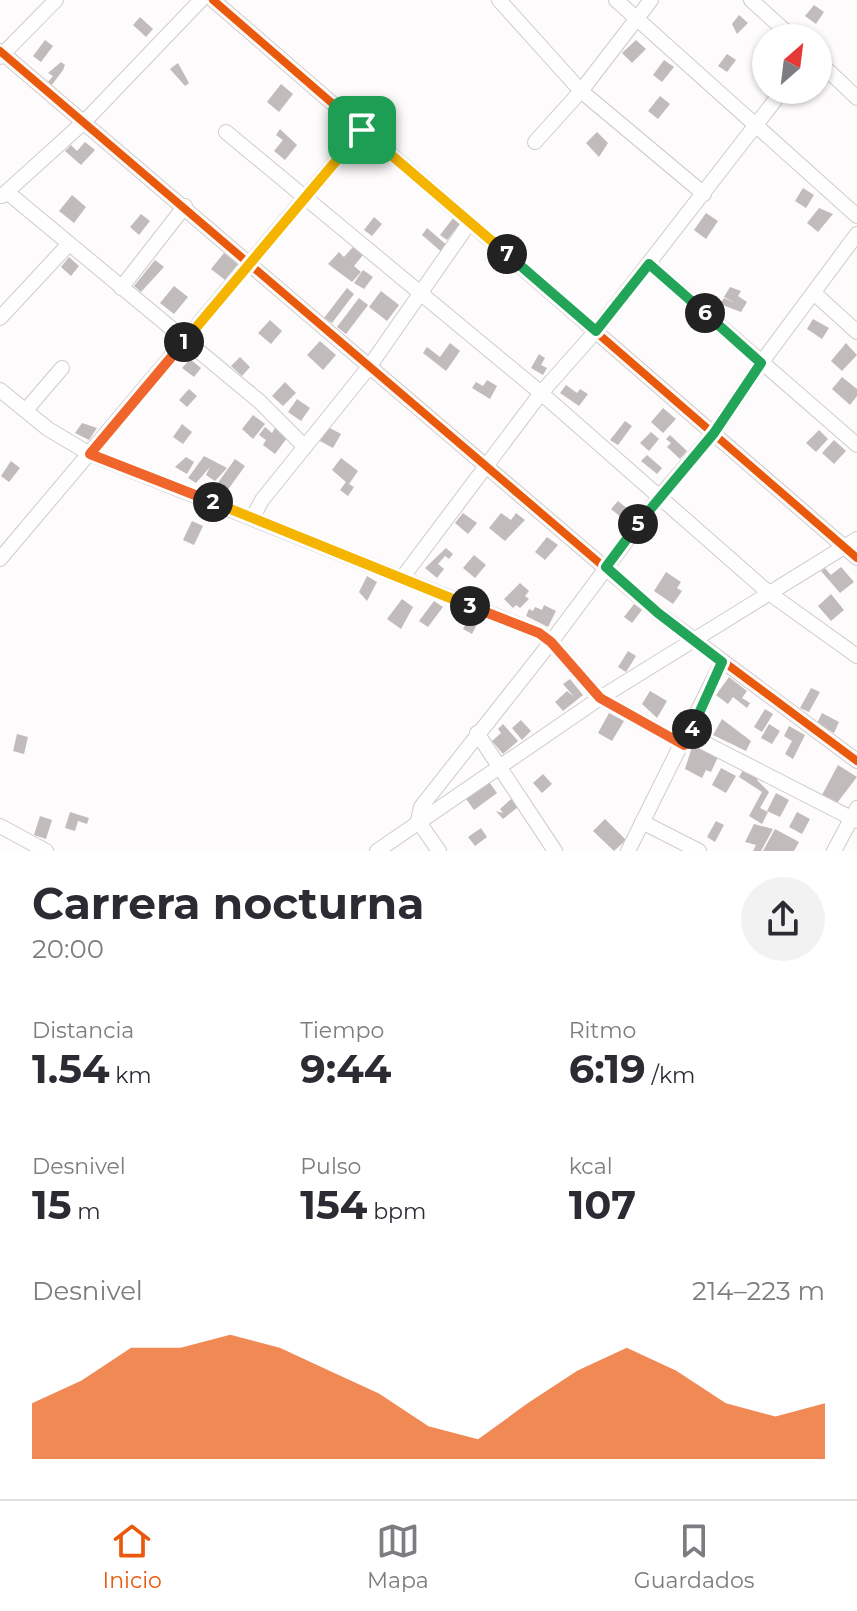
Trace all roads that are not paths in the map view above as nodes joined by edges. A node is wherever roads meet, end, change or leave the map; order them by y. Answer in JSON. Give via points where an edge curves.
{"nodes":[{"id":1,"x":56,"y":0,"type":"edge"},
{"id":2,"x":213,"y":0,"type":"edge"},
{"id":3,"x":499,"y":0,"type":"edge"},
{"id":4,"x":616,"y":0,"type":"edge"},
{"id":5,"x":651,"y":0,"type":"edge"},
{"id":6,"x":751,"y":0,"type":"edge"},
{"id":7,"x":195,"y":2,"type":"edge"},
{"id":8,"x":634,"y":19,"type":"junction"},
{"id":9,"x":778,"y":24,"type":"edge"},
{"id":10,"x":1,"y":54,"type":"edge"},
{"id":11,"x":832,"y":74,"type":"edge"},
{"id":12,"x":581,"y":91,"type":"junction"},
{"id":13,"x":857,"y":98,"type":"edge"},
{"id":14,"x":772,"y":104,"type":"edge"},
{"id":15,"x":85,"y":121,"type":"junction"},
{"id":16,"x":756,"y":124,"type":"junction"},
{"id":17,"x":362,"y":130,"type":"junction"},
{"id":18,"x":226,"y":132,"type":"dead end"},
{"id":19,"x":535,"y":142,"type":"dead end"},
{"id":20,"x":704,"y":194,"type":"junction"},
{"id":21,"x":3,"y":195,"type":"edge"},
{"id":22,"x":304,"y":199,"type":"junction"},
{"id":23,"x":185,"y":206,"type":"junction"},
{"id":24,"x":857,"y":216,"type":"edge"},
{"id":25,"x":470,"y":222,"type":"junction"},
{"id":26,"x":857,"y":234,"type":"edge"},
{"id":27,"x":68,"y":245,"type":"junction"},
{"id":28,"x":250,"y":264,"type":"junction"},
{"id":29,"x":649,"y":264,"type":"junction"},
{"id":30,"x":121,"y":288,"type":"junction"},
{"id":31,"x":814,"y":293,"type":"junction"},
{"id":32,"x":420,"y":295,"type":"junction"},
{"id":33,"x":0,"y":318,"type":"edge"},
{"id":34,"x":596,"y":331,"type":"junction"},
{"id":35,"x":857,"y":332,"type":"edge"},
{"id":36,"x":185,"y":341,"type":"junction"},
{"id":37,"x":761,"y":363,"type":"junction"},
{"id":38,"x":369,"y":367,"type":"junction"},
{"id":39,"x":62,"y":368,"type":"dead end"},
{"id":40,"x":0,"y":390,"type":"edge"},
{"id":41,"x":541,"y":393,"type":"junction"},
{"id":42,"x":26,"y":410,"type":"junction"},
{"id":43,"x":714,"y":433,"type":"junction"},
{"id":44,"x":857,"y":445,"type":"edge"},
{"id":45,"x":305,"y":447,"type":"junction"},
{"id":46,"x":90,"y":454,"type":"junction"},
{"id":47,"x":488,"y":467,"type":"junction"},
{"id":48,"x":660,"y":496,"type":"junction"},
{"id":49,"x":253,"y":517,"type":"junction"},
{"id":50,"x":857,"y":539,"type":"edge"},
{"id":51,"x":843,"y":547,"type":"junction"},
{"id":52,"x":857,"y":558,"type":"edge"},
{"id":53,"x":0,"y":559,"type":"edge"},
{"id":54,"x":606,"y":567,"type":"junction"},
{"id":55,"x":402,"y":578,"type":"junction"},
{"id":56,"x":769,"y":593,"type":"junction"},
{"id":57,"x":693,"y":641,"type":"junction"},
{"id":58,"x":551,"y":642,"type":"junction"},
{"id":59,"x":857,"y":656,"type":"edge"},
{"id":60,"x":722,"y":662,"type":"junction"},
{"id":61,"x":600,"y":698,"type":"junction"},
{"id":62,"x":477,"y":733,"type":"junction"},
{"id":63,"x":686,"y":740,"type":"junction"},
{"id":64,"x":857,"y":761,"type":"edge"},
{"id":65,"x":500,"y":766,"type":"junction"},
{"id":66,"x":855,"y":816,"type":"edge"},
{"id":67,"x":418,"y":821,"type":"junction"},
{"id":68,"x":642,"y":822,"type":"junction"},
{"id":69,"x":0,"y":826,"type":"edge"},
{"id":70,"x":46,"y":851,"type":"edge"},
{"id":71,"x":377,"y":851,"type":"edge"},
{"id":72,"x":439,"y":851,"type":"edge"},
{"id":73,"x":555,"y":851,"type":"edge"},
{"id":74,"x":628,"y":851,"type":"edge"},
{"id":75,"x":699,"y":851,"type":"edge"},
{"id":76,"x":834,"y":851,"type":"edge"}],
"edges":[{"from":1,"to":10,"type":"street"},
{"from":2,"to":17,"type":"street"},
{"from":3,"to":12,"type":"street"},
{"from":4,"to":8,"type":"street"},
{"from":5,"to":8,"type":"street"},
{"from":6,"to":9,"type":"street"},
{"from":7,"to":15,"type":"street"},
{"from":8,"to":12,"type":"street"},
{"from":8,"to":16,"type":"street"},
{"from":10,"to":15,"type":"street"},
{"from":11,"to":13,"type":"street"},
{"from":12,"to":19,"type":"street"},
{"from":12,"to":20,"type":"street"},
{"from":14,"to":16,"type":"street"},
{"from":15,"to":21,"type":"street"},
{"from":15,"to":23,"type":"street"},
{"from":16,"to":20,"type":"street"},
{"from":16,"to":24,"type":"street"},
{"from":17,"to":22,"type":"street"},
{"from":17,"to":25,"type":"street"},
{"from":18,"to":22,"type":"street"},
{"from":20,"to":29,"type":"street"},
{"from":21,"to":27,"type":"street"},
{"from":22,"to":28,"type":"street"},
{"from":22,"to":32,"type":"street"},
{"from":23,"to":28,"type":"street"},
{"from":23,"to":30,"type":"street"},
{"from":25,"to":32,"type":"street"},
{"from":25,"to":34,"type":"street"},
{"from":26,"to":31,"type":"street"},
{"from":27,"to":30,"type":"street"},
{"from":27,"to":33,"type":"street"},
{"from":28,"to":36,"type":"street"},
{"from":28,"to":38,"type":"street"},
{"from":29,"to":34,"type":"street"},
{"from":29,"to":37,"type":"street"},
{"from":30,"to":36,"type":"street"},
{"from":31,"to":35,"type":"street"},
{"from":31,"to":37,"type":"street"},
{"from":32,"to":38,"type":"street"},
{"from":32,"to":41,"type":"street"},
{"from":34,"to":41,"type":"street"},
{"from":34,"to":43,"type":"street"},
{"from":36,"to":45,"type":"street","via":[[259,401]]},
{"from":36,"to":46,"type":"street"},
{"from":37,"to":43,"type":"street"},
{"from":37,"to":44,"type":"street"},
{"from":38,"to":45,"type":"street"},
{"from":38,"to":47,"type":"street"},
{"from":39,"to":42,"type":"street"},
{"from":40,"to":42,"type":"street"},
{"from":41,"to":47,"type":"street"},
{"from":41,"to":48,"type":"street"},
{"from":42,"to":46,"type":"street"},
{"from":43,"to":48,"type":"street"},
{"from":43,"to":51,"type":"street"},
{"from":45,"to":49,"type":"street"},
{"from":46,"to":49,"type":"street"},
{"from":46,"to":53,"type":"street"},
{"from":47,"to":54,"type":"street"},
{"from":47,"to":55,"type":"street"},
{"from":48,"to":54,"type":"street"},
{"from":48,"to":56,"type":"street"},
{"from":49,"to":55,"type":"street"},
{"from":50,"to":51,"type":"street"},
{"from":51,"to":52,"type":"street"},
{"from":51,"to":56,"type":"street"},
{"from":54,"to":57,"type":"street"},
{"from":54,"to":58,"type":"street"},
{"from":55,"to":58,"type":"street"},
{"from":56,"to":57,"type":"street"},
{"from":56,"to":59,"type":"street"},
{"from":57,"to":60,"type":"street"},
{"from":57,"to":61,"type":"street"},
{"from":58,"to":61,"type":"street"},
{"from":58,"to":62,"type":"street"},
{"from":60,"to":63,"type":"street"},
{"from":60,"to":64,"type":"street"},
{"from":61,"to":63,"type":"street"},
{"from":61,"to":65,"type":"street"},
{"from":62,"to":65,"type":"street"},
{"from":62,"to":67,"type":"street","via":[[421,807]]},
{"from":63,"to":66,"type":"street"},
{"from":63,"to":68,"type":"street"},
{"from":65,"to":67,"type":"street"},
{"from":65,"to":73,"type":"street"},
{"from":66,"to":76,"type":"street"},
{"from":67,"to":71,"type":"street"},
{"from":67,"to":72,"type":"street"},
{"from":68,"to":74,"type":"street"},
{"from":68,"to":75,"type":"street"},
{"from":69,"to":70,"type":"street"}]}
